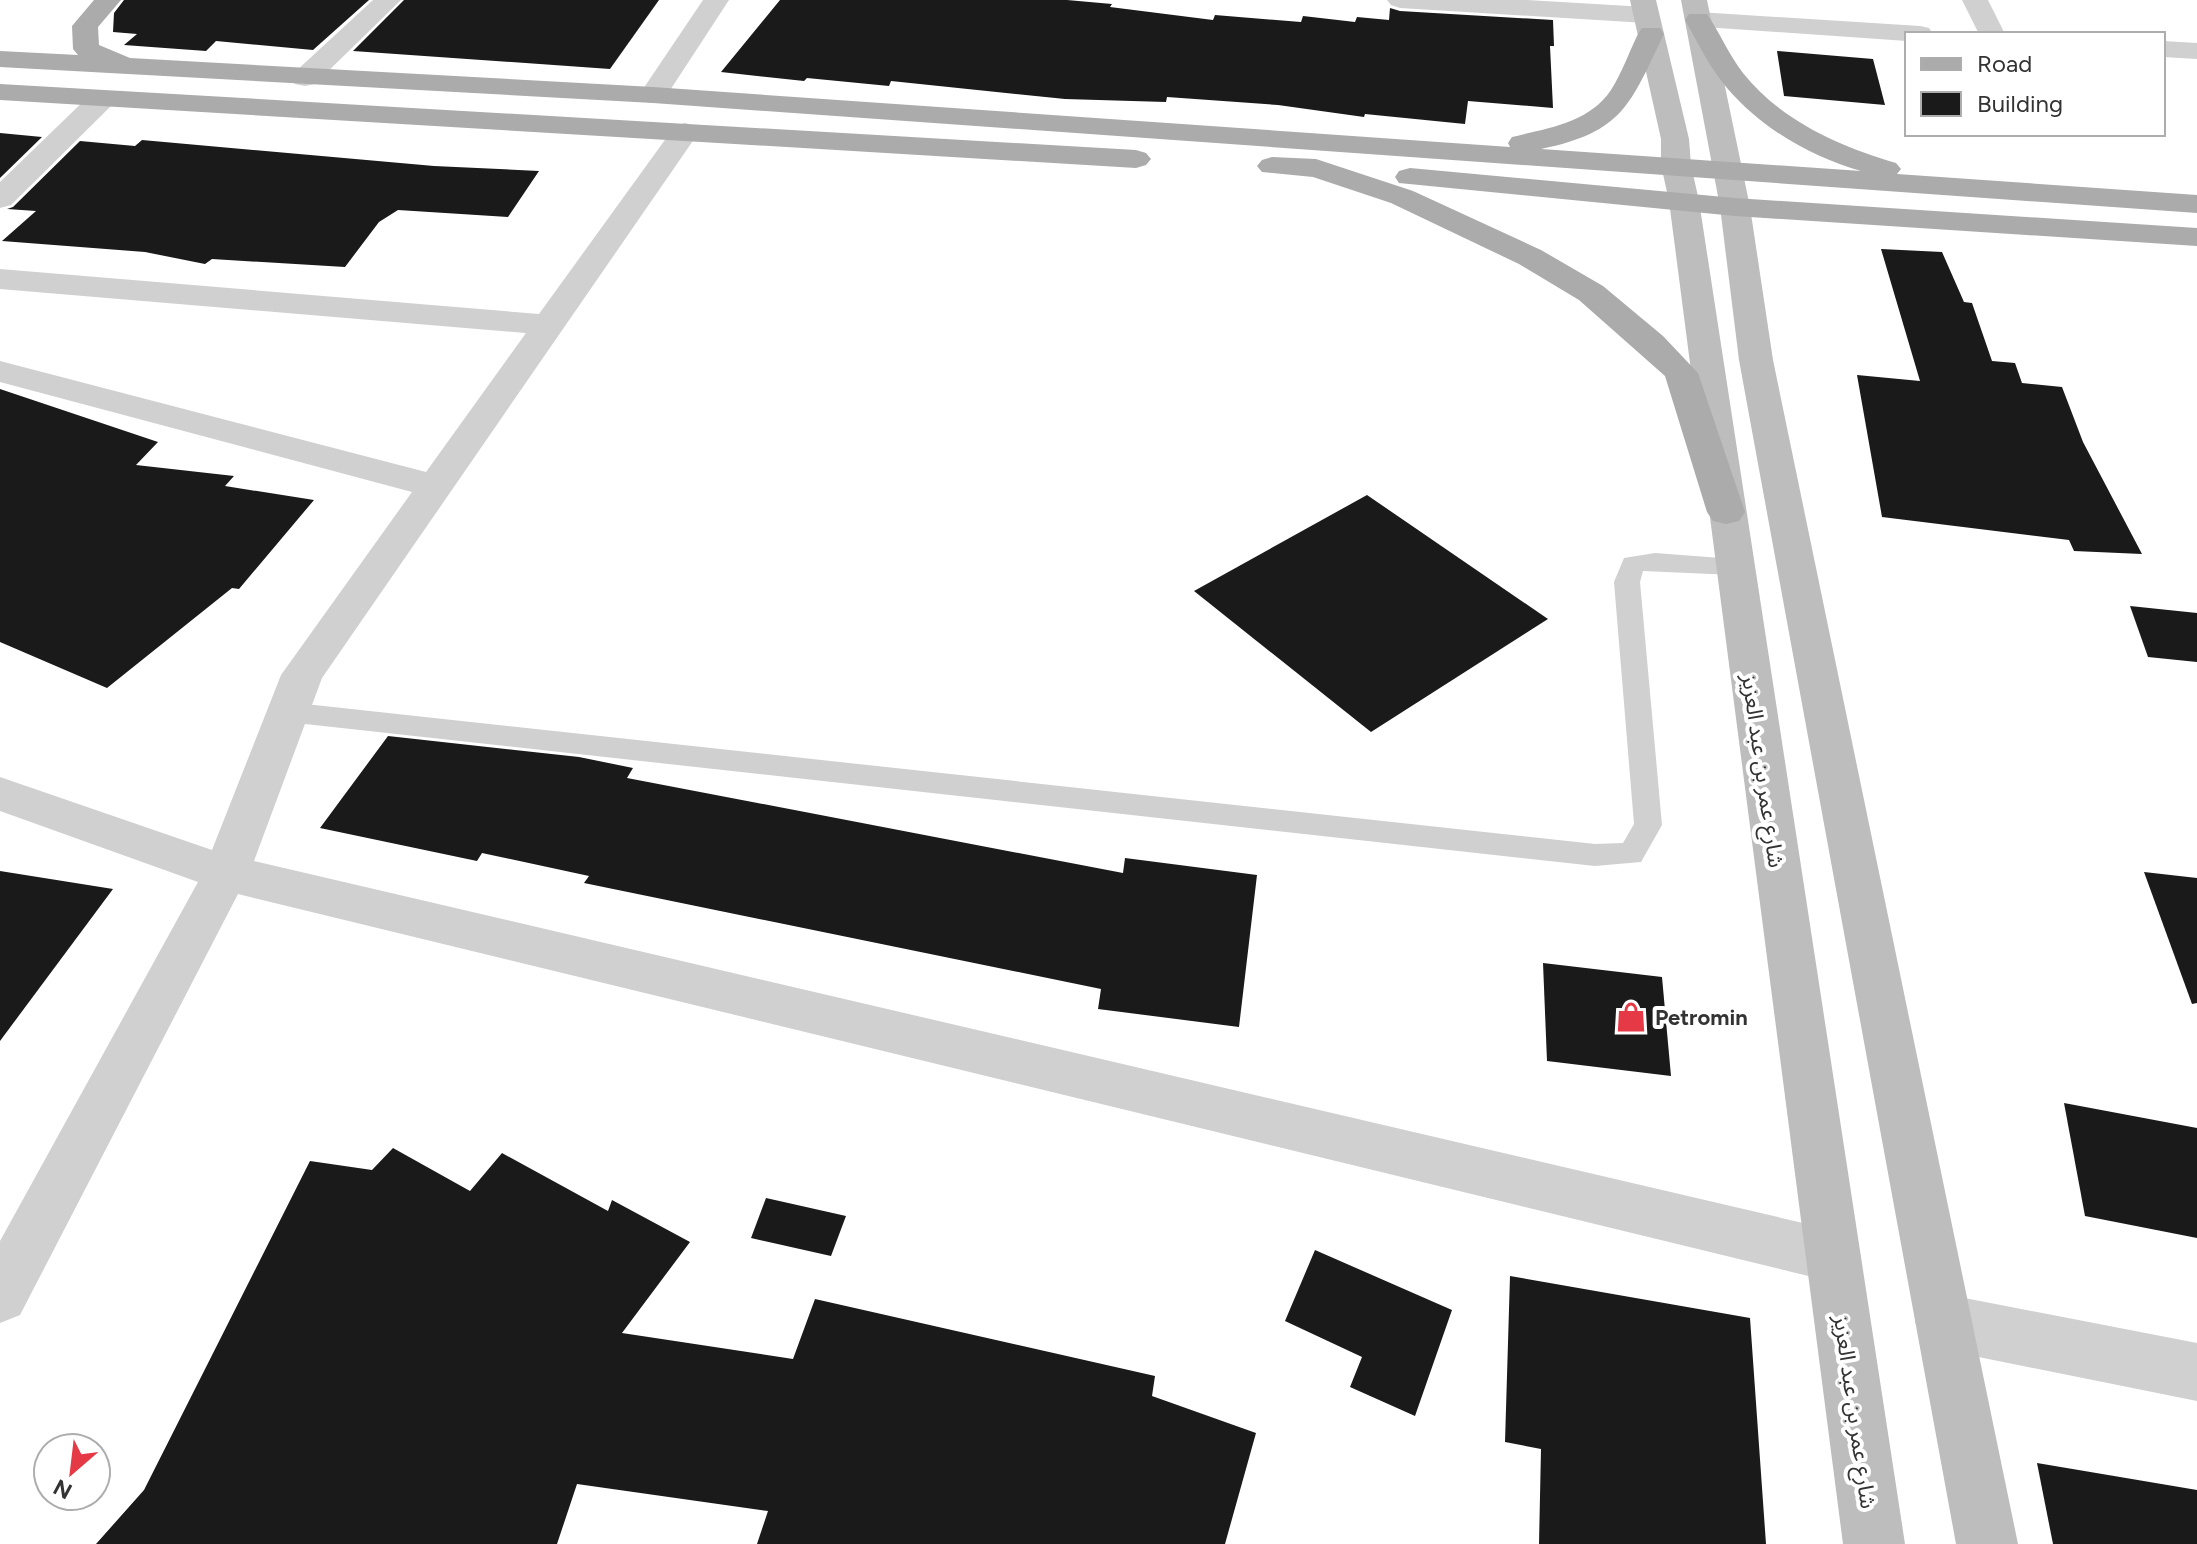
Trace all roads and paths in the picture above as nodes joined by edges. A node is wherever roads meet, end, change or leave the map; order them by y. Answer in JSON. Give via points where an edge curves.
{"nodes":[{"id":1,"x":108,"y":0,"type":"edge"},
{"id":2,"x":388,"y":0,"type":"edge"},
{"id":3,"x":716,"y":0,"type":"edge"},
{"id":4,"x":1400,"y":0,"type":"edge"},
{"id":5,"x":1975,"y":0,"type":"edge"},
{"id":6,"x":1696,"y":10,"type":"edge"},
{"id":7,"x":1646,"y":16,"type":"edge"},
{"id":8,"x":1905,"y":32,"type":"edge"},
{"id":9,"x":1991,"y":32,"type":"edge"},
{"id":10,"x":2165,"y":49,"type":"edge"},
{"id":11,"x":2197,"y":51,"type":"edge"},
{"id":12,"x":0,"y":59,"type":"edge"},
{"id":13,"x":132,"y":68,"type":"junction"},
{"id":14,"x":305,"y":78,"type":"junction"},
{"id":15,"x":0,"y":92,"type":"edge"},
{"id":16,"x":653,"y":95,"type":"junction"},
{"id":17,"x":102,"y":99,"type":"junction"},
{"id":18,"x":685,"y":132,"type":"junction"},
{"id":19,"x":1441,"y":150,"type":"junction"},
{"id":20,"x":1172,"y":161,"type":"dead end"},
{"id":21,"x":1204,"y":162,"type":"dead end"},
{"id":22,"x":1316,"y":168,"type":"junction"},
{"id":23,"x":1680,"y":183,"type":"junction"},
{"id":24,"x":1732,"y":188,"type":"junction"},
{"id":25,"x":2034,"y":193,"type":"junction"},
{"id":26,"x":0,"y":199,"type":"edge"},
{"id":27,"x":2197,"y":204,"type":"edge"},
{"id":28,"x":2197,"y":237,"type":"edge"},
{"id":29,"x":0,"y":279,"type":"edge"},
{"id":30,"x":549,"y":325,"type":"junction"},
{"id":31,"x":0,"y":371,"type":"edge"},
{"id":32,"x":435,"y":486,"type":"junction"},
{"id":33,"x":1726,"y":512,"type":"junction"},
{"id":34,"x":1734,"y":567,"type":"junction"},
{"id":35,"x":287,"y":712,"type":"junction"},
{"id":36,"x":0,"y":794,"type":"edge"},
{"id":37,"x":226,"y":873,"type":"junction"},
{"id":38,"x":1833,"y":1256,"type":"junction"},
{"id":39,"x":0,"y":1296,"type":"edge"},
{"id":40,"x":1944,"y":1322,"type":"junction"},
{"id":41,"x":2197,"y":1372,"type":"edge"},
{"id":42,"x":1874,"y":1544,"type":"edge"},
{"id":43,"x":1987,"y":1544,"type":"edge"}],
"edges":[{"from":1,"to":13,"type":"main road","via":[[85,26],[86,49]]},
{"from":2,"to":14,"type":"street"},
{"from":3,"to":16,"type":"street"},
{"from":4,"to":7,"type":"street"},
{"from":5,"to":9,"type":"street"},
{"from":6,"to":8,"type":"street"},
{"from":6,"to":24,"type":"main road"},
{"from":6,"to":25,"type":"main road","via":[[1737,82],[1781,123],[1853,161],[1931,179]]},
{"from":7,"to":19,"type":"main road","via":[[1620,97],[1588,123],[1542,141]]},
{"from":7,"to":23,"type":"main road","name":"شارع عمر بن عبد العزيز"},
{"from":10,"to":11,"type":"street"},
{"from":12,"to":13,"type":"main road"},
{"from":13,"to":14,"type":"main road"},
{"from":14,"to":16,"type":"main road"},
{"from":15,"to":17,"type":"main road"},
{"from":16,"to":19,"type":"main road"},
{"from":17,"to":18,"type":"main road"},
{"from":17,"to":26,"type":"street"},
{"from":18,"to":20,"type":"main road"},
{"from":18,"to":30,"type":"street"},
{"from":19,"to":23,"type":"main road"},
{"from":21,"to":22,"type":"main road"},
{"from":22,"to":23,"type":"main road"},
{"from":22,"to":33,"type":"main road","via":[[1402,197],[1530,257],[1591,293],[1651,343],[1681,373]]},
{"from":23,"to":24,"type":"main road"},
{"from":23,"to":33,"type":"main road","name":"شارع عمر بن عبد العزيز"},
{"from":24,"to":25,"type":"main road"},
{"from":24,"to":28,"type":"main road"},
{"from":24,"to":40,"type":"main road","via":[[1756,360]]},
{"from":25,"to":27,"type":"main road"},
{"from":29,"to":30,"type":"street"},
{"from":30,"to":32,"type":"street"},
{"from":31,"to":32,"type":"street"},
{"from":32,"to":35,"type":"street","via":[[302,675]]},
{"from":33,"to":34,"type":"main road","name":"شارع عمر بن عبد العزيز"},
{"from":34,"to":35,"type":"lane","via":[[1633,564],[1627,582],[1648,825],[1631,854],[1579,853]]},
{"from":34,"to":38,"type":"main road","name":"شارع عمر بن عبد العزيز"},
{"from":35,"to":37,"type":"street"},
{"from":36,"to":37,"type":"street"},
{"from":37,"to":38,"type":"street"},
{"from":37,"to":39,"type":"street"},
{"from":38,"to":42,"type":"main road","name":"شارع عمر بن عبد العزيز"},
{"from":40,"to":41,"type":"street"},
{"from":40,"to":43,"type":"main road"}]}
